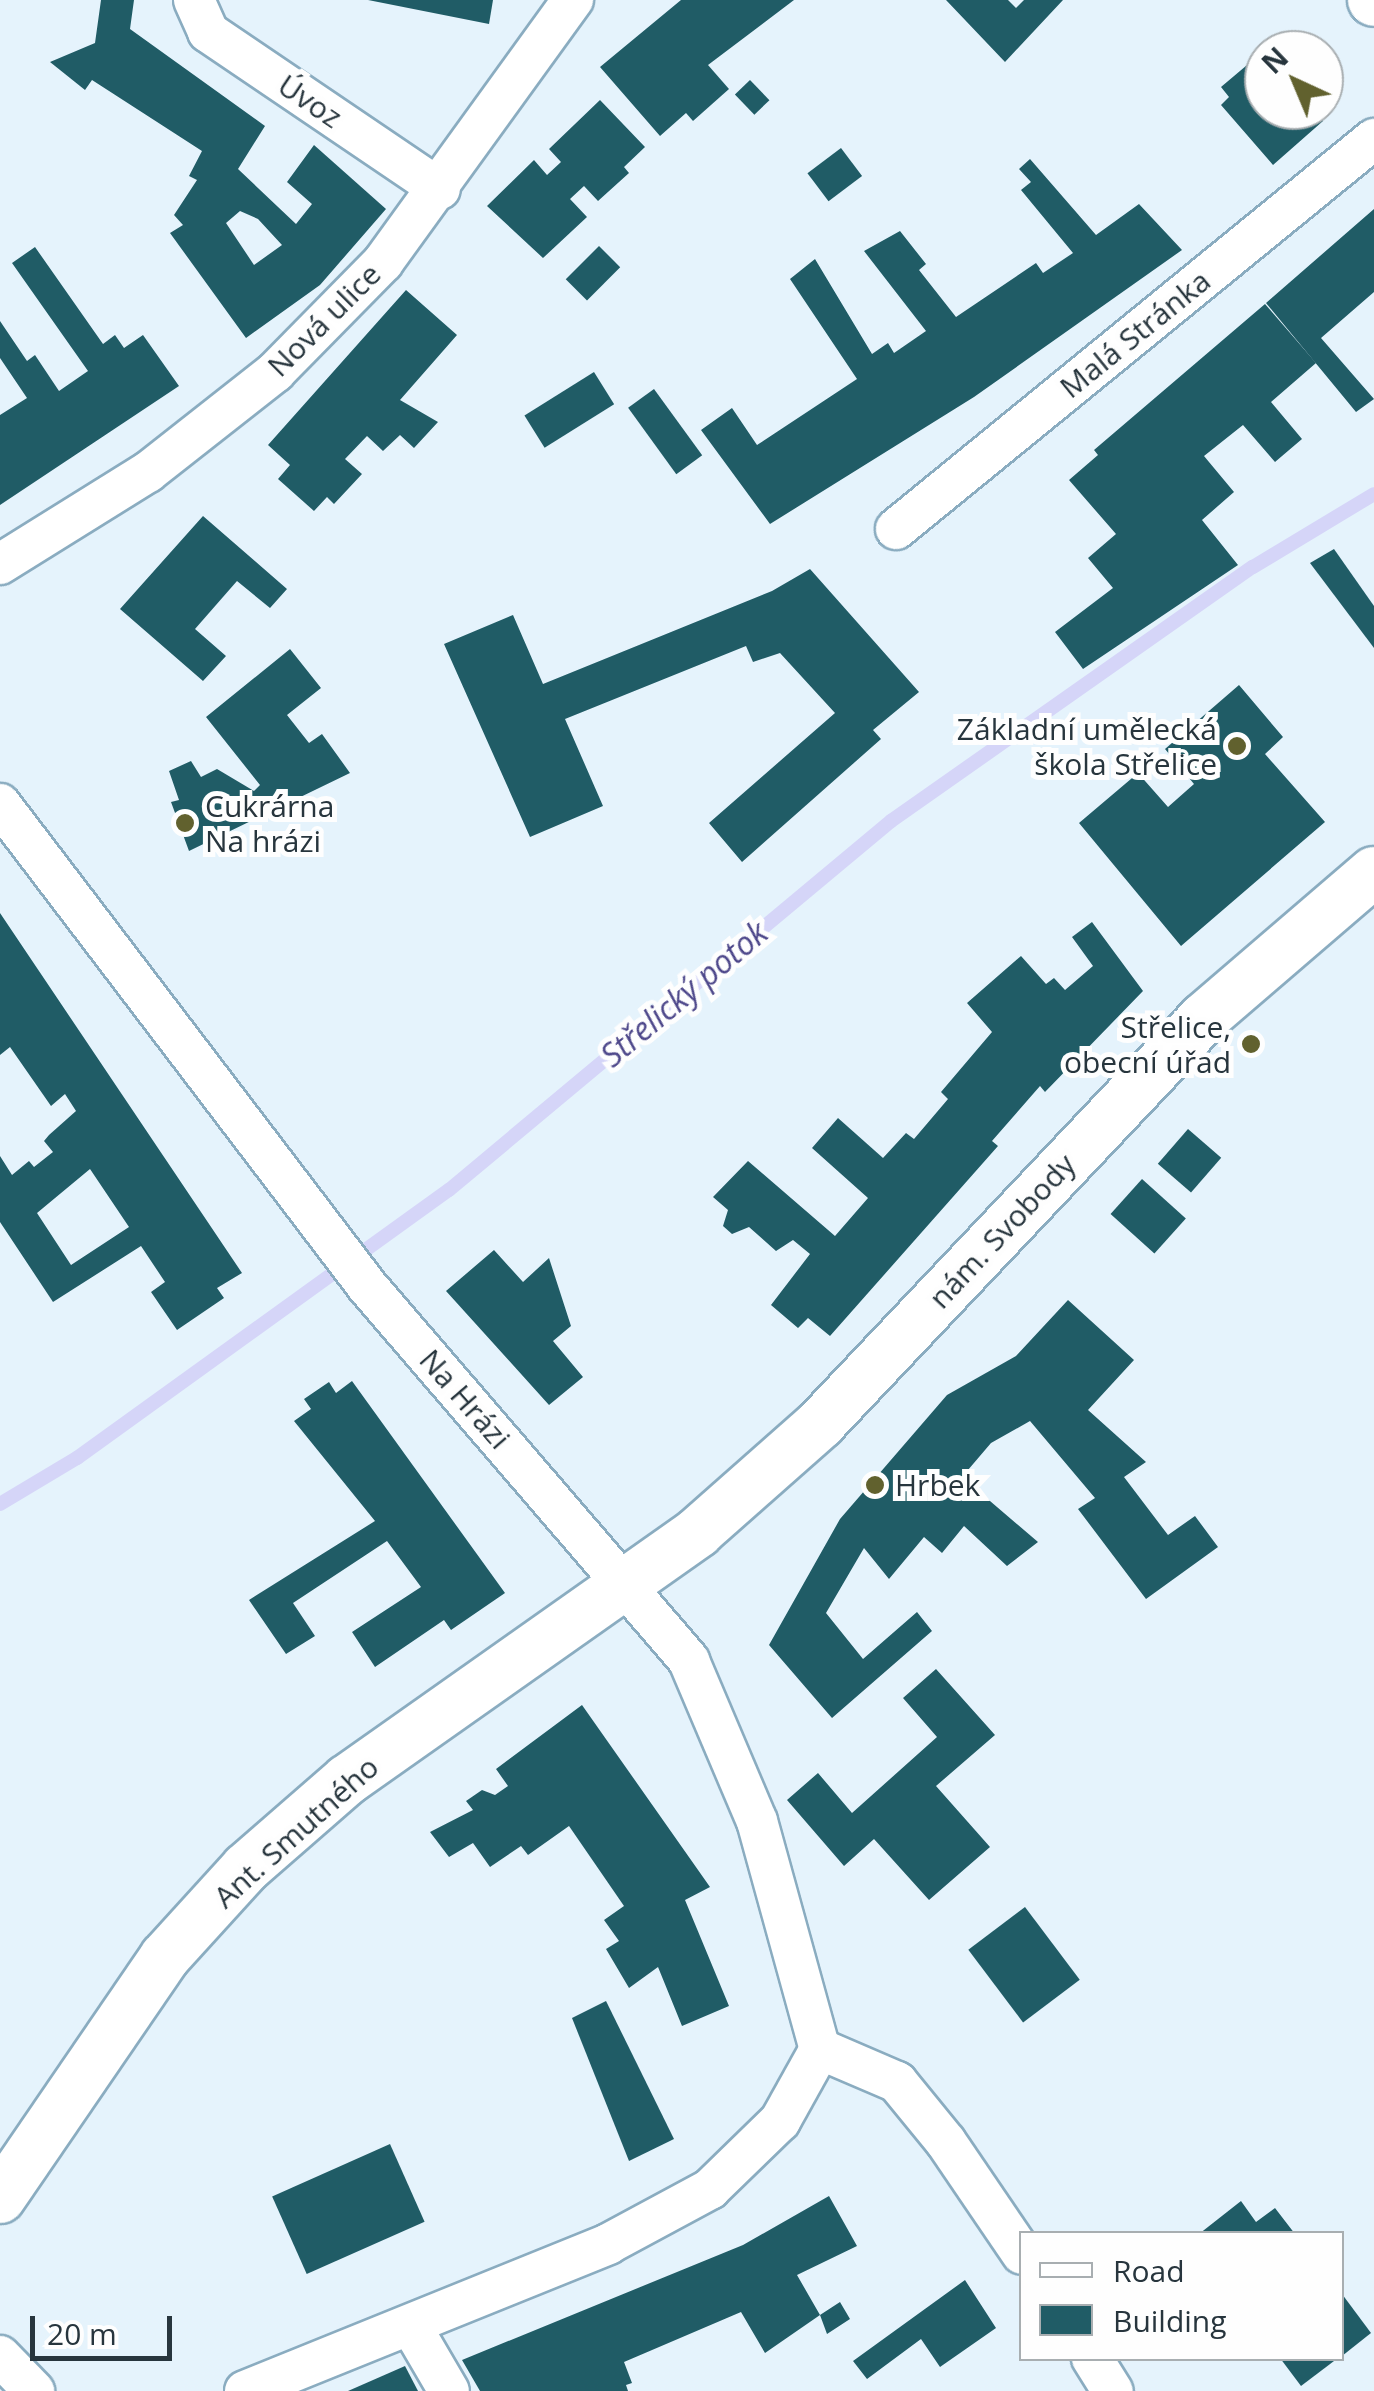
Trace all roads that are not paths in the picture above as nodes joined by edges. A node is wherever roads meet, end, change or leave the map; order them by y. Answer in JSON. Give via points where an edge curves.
{"nodes":[{"id":1,"x":194,"y":0,"type":"edge"},
{"id":2,"x":573,"y":0,"type":"edge"},
{"id":3,"x":1374,"y":139,"type":"edge"},
{"id":4,"x":440,"y":189,"type":"junction"},
{"id":5,"x":896,"y":530,"type":"dead end"},
{"id":6,"x":0,"y":564,"type":"edge"},
{"id":7,"x":0,"y":804,"type":"edge"},
{"id":8,"x":1374,"y":872,"type":"edge"},
{"id":9,"x":627,"y":1586,"type":"junction"},
{"id":10,"x":820,"y":2050,"type":"junction"},
{"id":11,"x":0,"y":2198,"type":"edge"},
{"id":12,"x":1019,"y":2250,"type":"edge"},
{"id":13,"x":412,"y":2326,"type":"junction"},
{"id":14,"x":0,"y":2356,"type":"edge"},
{"id":15,"x":1094,"y":2361,"type":"edge"},
{"id":16,"x":34,"y":2391,"type":"edge"},
{"id":17,"x":245,"y":2391,"type":"edge"},
{"id":18,"x":449,"y":2391,"type":"edge"},
{"id":19,"x":1113,"y":2391,"type":"edge"}],
"edges":[{"from":1,"to":4,"type":"street","name":"Úvoz","via":[[208,32]]},
{"from":2,"to":4,"type":"street","name":"Nová ulice"},
{"from":3,"to":5,"type":"street","name":"Malá Stránka"},
{"from":4,"to":6,"type":"street","name":"Nová ulice","via":[[383,262],[275,372],[148,472]]},
{"from":7,"to":9,"type":"street","name":"Na Hrázi","via":[[367,1286]]},
{"from":8,"to":9,"type":"street","name":"nám. Svobody","via":[[1204,1018],[820,1424]]},
{"from":9,"to":10,"type":"street","name":"Na Hrázi","via":[[689,1661],[757,1820]]},
{"from":9,"to":11,"type":"street","name":"Ant. Smutného","via":[[347,1780],[246,1868],[165,1957]]},
{"from":10,"to":12,"type":"street","via":[[896,2082]]},
{"from":10,"to":13,"type":"street","via":[[780,2121],[710,2188],[608,2244]]},
{"from":13,"to":17,"type":"street"},
{"from":13,"to":18,"type":"street"},
{"from":14,"to":16,"type":"street"},
{"from":15,"to":19,"type":"street"}]}
